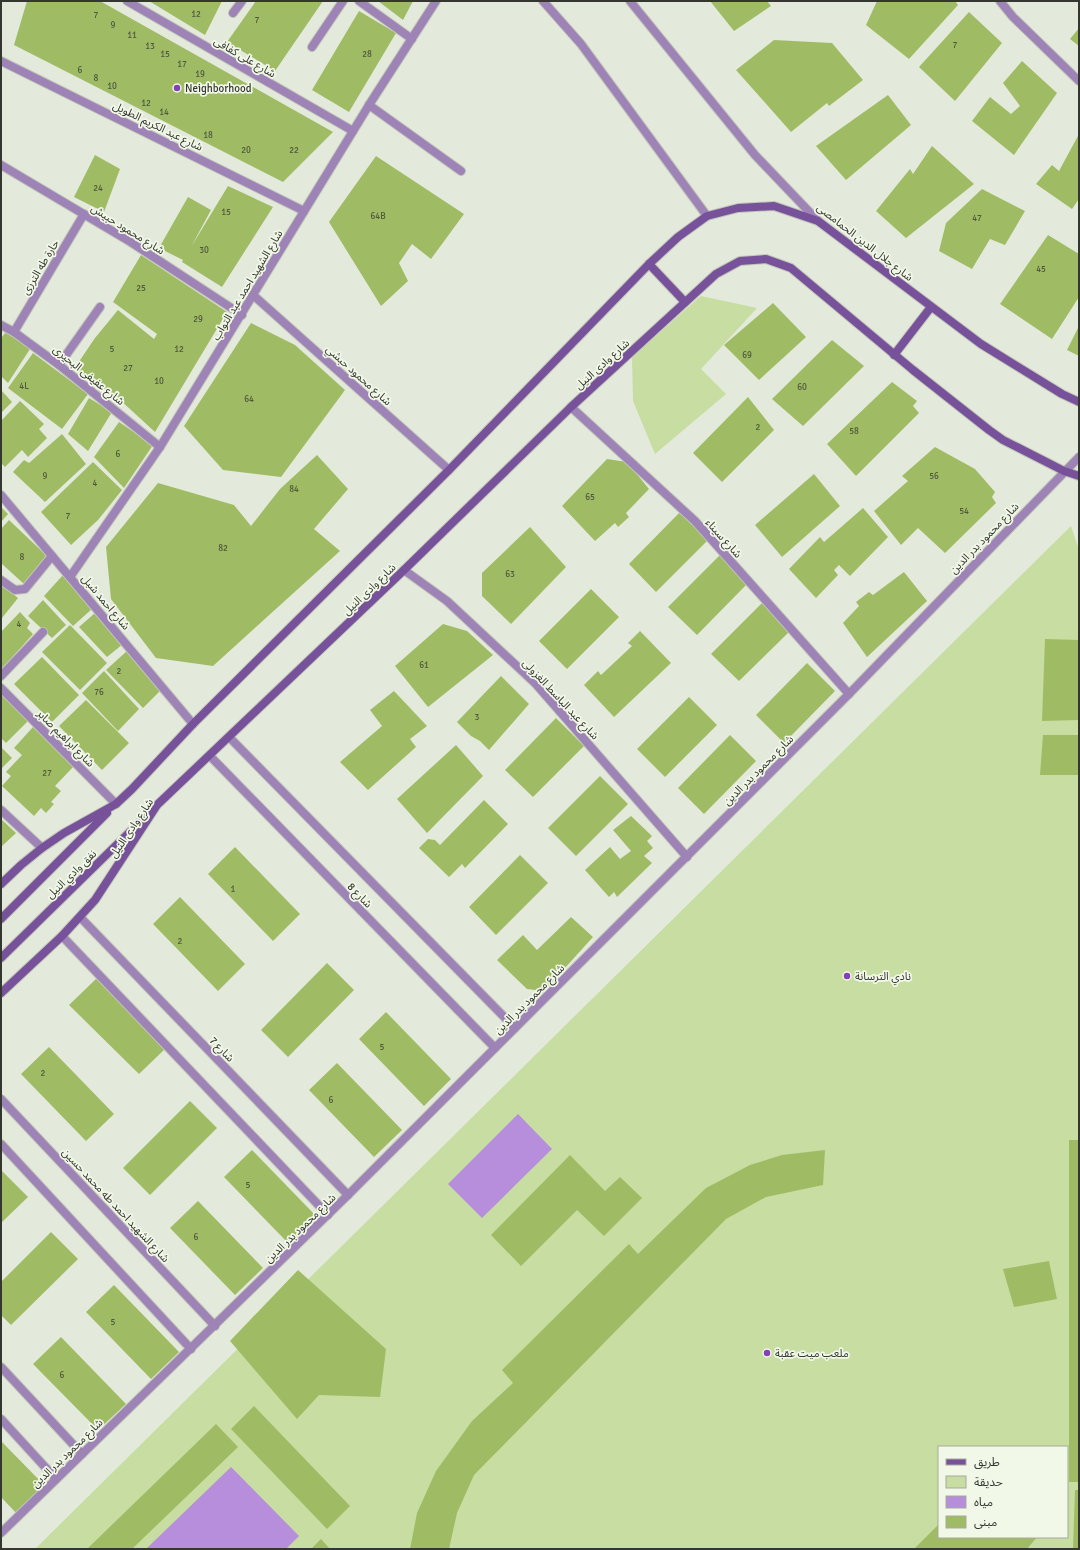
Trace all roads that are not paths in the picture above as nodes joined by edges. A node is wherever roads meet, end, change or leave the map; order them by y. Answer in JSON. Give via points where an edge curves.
{"nodes":[{"id":1,"x":127,"y":1,"type":"edge"},
{"id":2,"x":242,"y":1,"type":"edge"},
{"id":3,"x":343,"y":1,"type":"edge"},
{"id":4,"x":359,"y":1,"type":"edge"},
{"id":5,"x":436,"y":1,"type":"edge"},
{"id":6,"x":543,"y":1,"type":"edge"},
{"id":7,"x":630,"y":1,"type":"edge"},
{"id":8,"x":1000,"y":1,"type":"edge"},
{"id":9,"x":233,"y":13,"type":"dead end"},
{"id":10,"x":412,"y":39,"type":"junction"},
{"id":11,"x":312,"y":47,"type":"dead end"},
{"id":12,"x":1,"y":60,"type":"edge"},
{"id":13,"x":1079,"y":81,"type":"edge"},
{"id":14,"x":369,"y":105,"type":"junction"},
{"id":15,"x":353,"y":131,"type":"junction"},
{"id":16,"x":1,"y":164,"type":"edge"},
{"id":17,"x":461,"y":171,"type":"dead end"},
{"id":18,"x":304,"y":211,"type":"junction"},
{"id":19,"x":84,"y":214,"type":"junction"},
{"id":20,"x":706,"y":216,"type":"junction"},
{"id":21,"x":818,"y":221,"type":"junction"},
{"id":22,"x":649,"y":264,"type":"junction"},
{"id":23,"x":253,"y":295,"type":"junction"},
{"id":24,"x":685,"y":302,"type":"junction"},
{"id":25,"x":100,"y":307,"type":"dead end"},
{"id":26,"x":931,"y":308,"type":"junction"},
{"id":27,"x":242,"y":315,"type":"junction"},
{"id":28,"x":1,"y":325,"type":"edge"},
{"id":29,"x":14,"y":332,"type":"junction"},
{"id":30,"x":894,"y":355,"type":"junction"},
{"id":31,"x":59,"y":365,"type":"junction"},
{"id":32,"x":1079,"y":402,"type":"edge"},
{"id":33,"x":571,"y":407,"type":"junction"},
{"id":34,"x":160,"y":447,"type":"junction"},
{"id":35,"x":1079,"y":457,"type":"edge"},
{"id":36,"x":449,"y":470,"type":"junction"},
{"id":37,"x":1064,"y":471,"type":"junction"},
{"id":38,"x":1079,"y":476,"type":"edge"},
{"id":39,"x":1,"y":495,"type":"edge"},
{"id":40,"x":52,"y":556,"type":"junction"},
{"id":41,"x":404,"y":570,"type":"junction"},
{"id":42,"x":70,"y":576,"type":"junction"},
{"id":43,"x":1,"y":580,"type":"edge"},
{"id":44,"x":43,"y":632,"type":"dead end"},
{"id":45,"x":1,"y":676,"type":"edge"},
{"id":46,"x":1,"y":688,"type":"edge"},
{"id":47,"x":849,"y":694,"type":"junction"},
{"id":48,"x":193,"y":724,"type":"junction"},
{"id":49,"x":229,"y":738,"type":"junction"},
{"id":50,"x":210,"y":756,"type":"junction"},
{"id":51,"x":116,"y":804,"type":"junction"},
{"id":52,"x":157,"y":805,"type":"junction"},
{"id":53,"x":1,"y":810,"type":"edge"},
{"id":54,"x":42,"y":848,"type":"junction"},
{"id":55,"x":687,"y":857,"type":"junction"},
{"id":56,"x":1,"y":884,"type":"edge"},
{"id":57,"x":80,"y":917,"type":"junction"},
{"id":58,"x":1,"y":919,"type":"edge"},
{"id":59,"x":62,"y":936,"type":"junction"},
{"id":60,"x":1,"y":958,"type":"edge"},
{"id":61,"x":1,"y":993,"type":"edge"},
{"id":62,"x":515,"y":1028,"type":"junction"},
{"id":63,"x":495,"y":1048,"type":"junction"},
{"id":64,"x":1,"y":1099,"type":"edge"},
{"id":65,"x":1,"y":1144,"type":"edge"},
{"id":66,"x":348,"y":1196,"type":"junction"},
{"id":67,"x":328,"y":1215,"type":"junction"},
{"id":68,"x":215,"y":1326,"type":"junction"},
{"id":69,"x":191,"y":1349,"type":"junction"},
{"id":70,"x":1,"y":1367,"type":"edge"},
{"id":71,"x":1,"y":1419,"type":"edge"},
{"id":72,"x":82,"y":1454,"type":"junction"},
{"id":73,"x":56,"y":1479,"type":"junction"},
{"id":74,"x":1,"y":1533,"type":"edge"}],
"edges":[{"from":1,"to":15,"type":"street","name":"شارع على كفافى"},
{"from":2,"to":9,"type":"street"},
{"from":3,"to":11,"type":"street"},
{"from":4,"to":10,"type":"street"},
{"from":5,"to":10,"type":"street","name":"شارع الشهيد احمد عبد التواب"},
{"from":6,"to":20,"type":"street","via":[[581,44]]},
{"from":7,"to":21,"type":"street","name":"شارع جلال الدين الحمامصى","via":[[755,155]]},
{"from":8,"to":13,"type":"street"},
{"from":10,"to":14,"type":"street","name":"شارع الشهيد احمد عبد التواب"},
{"from":12,"to":18,"type":"street","name":"شارع عبد الكريم الطويل"},
{"from":14,"to":15,"type":"street","name":"شارع الشهيد احمد عبد التواب"},
{"from":14,"to":17,"type":"street"},
{"from":15,"to":18,"type":"street","name":"شارع الشهيد احمد عبد التواب"},
{"from":16,"to":19,"type":"street","name":"شارع محمود حبيش"},
{"from":18,"to":23,"type":"street","name":"شارع الشهيد احمد عبد التواب"},
{"from":19,"to":27,"type":"street","name":"شارع محمود حبيش"},
{"from":19,"to":29,"type":"street","name":"حارة طه الترزى"},
{"from":20,"to":21,"type":"main road","name":"شارع وادى النيل","via":[[738,208],[774,206]]},
{"from":20,"to":22,"type":"main road","name":"شارع وادى النيل"},
{"from":21,"to":26,"type":"main road","name":"شارع جلال الدين الحمامصى"},
{"from":22,"to":24,"type":"main road"},
{"from":22,"to":36,"type":"main road","name":"شارع وادى النيل"},
{"from":23,"to":27,"type":"street","name":"شارع الشهيد احمد عبد التواب"},
{"from":23,"to":36,"type":"street","name":"شارع محمود حبشي"},
{"from":24,"to":30,"type":"main road","name":"شارع وادى النيل","via":[[716,274],[740,261],[766,259],[791,268]]},
{"from":24,"to":33,"type":"main road","name":"شارع وادى النيل"},
{"from":25,"to":31,"type":"street"},
{"from":26,"to":30,"type":"main road"},
{"from":26,"to":32,"type":"main road","name":"شارع جلال الدين الحمامصى","via":[[987,348]]},
{"from":27,"to":34,"type":"street","name":"شارع الشهيد احمد عبد التواب"},
{"from":28,"to":29,"type":"street","name":"شارع عفيفى البحيرى"},
{"from":29,"to":31,"type":"street","name":"شارع عفيفى البحيرى"},
{"from":30,"to":37,"type":"main road","via":[[1003,440]]},
{"from":31,"to":34,"type":"street","name":"شارع عفيفى البحيرى"},
{"from":33,"to":41,"type":"main road","name":"شارع وادى النيل"},
{"from":33,"to":47,"type":"street","name":"شارع سيناء","via":[[695,522]]},
{"from":34,"to":42,"type":"street","name":"شارع الشهيد احمد عبد التواب"},
{"from":35,"to":37,"type":"street","name":"شارع محمود بدر الدين"},
{"from":36,"to":48,"type":"main road","name":"شارع وادى النيل"},
{"from":37,"to":38,"type":"main road"},
{"from":37,"to":47,"type":"street","name":"شارع محمود بدر الدين"},
{"from":39,"to":40,"type":"street","name":"شارع احمد شبل"},
{"from":40,"to":42,"type":"street","name":"شارع احمد شبل"},
{"from":40,"to":43,"type":"street","via":[[25,589],[16,590]]},
{"from":41,"to":49,"type":"main road","name":"شارع وادى النيل"},
{"from":41,"to":55,"type":"street","name":"شارع عبد الباسط الغزولى","via":[[447,601],[535,683]]},
{"from":42,"to":48,"type":"street","name":"شارع احمد شبل"},
{"from":44,"to":45,"type":"street"},
{"from":46,"to":51,"type":"street","name":"شارع ابراهيم صابر"},
{"from":47,"to":55,"type":"street","name":"شارع محمود بدر الدين"},
{"from":48,"to":51,"type":"main road","name":"شارع وادى النيل"},
{"from":49,"to":50,"type":"main road","name":"شارع وادى النيل"},
{"from":49,"to":62,"type":"street","name":"شارع 8"},
{"from":50,"to":52,"type":"main road","name":"شارع وادى النيل"},
{"from":50,"to":63,"type":"street","name":"شارع 8"},
{"from":51,"to":54,"type":"main road","name":"شارع وادى النيل"},
{"from":51,"to":58,"type":"main road","name":"نفق وادي النيل"},
{"from":52,"to":57,"type":"main road","name":"شارع وادى النيل","via":[[109,880]]},
{"from":52,"to":60,"type":"main road","name":"نفق وادي النيل"},
{"from":53,"to":54,"type":"street"},
{"from":54,"to":56,"type":"main road","name":"شارع وادى النيل"},
{"from":55,"to":62,"type":"street","name":"شارع محمود بدر الدين"},
{"from":57,"to":59,"type":"main road","name":"شارع وادى النيل"},
{"from":57,"to":66,"type":"street","name":"شارع 7"},
{"from":59,"to":61,"type":"main road","name":"شارع وادى النيل"},
{"from":59,"to":67,"type":"street"},
{"from":62,"to":63,"type":"street","name":"شارع محمود بدر الدين"},
{"from":63,"to":66,"type":"street","name":"شارع محمود بدر الدين"},
{"from":64,"to":68,"type":"street","name":"شارع الشهيد احمد طه محمد حسين"},
{"from":65,"to":69,"type":"street"},
{"from":66,"to":67,"type":"street","name":"شارع محمود بدر الدين"},
{"from":67,"to":68,"type":"street","name":"شارع محمود بدر الدين"},
{"from":68,"to":69,"type":"street","name":"شارع محمود بدر الدين"},
{"from":69,"to":72,"type":"street","name":"شارع محمود بدر الدين"},
{"from":70,"to":72,"type":"street"},
{"from":71,"to":73,"type":"street"},
{"from":72,"to":73,"type":"street","name":"شارع محمود بدر الدين"},
{"from":73,"to":74,"type":"street","name":"شارع محمود بدر الدين"}]}
